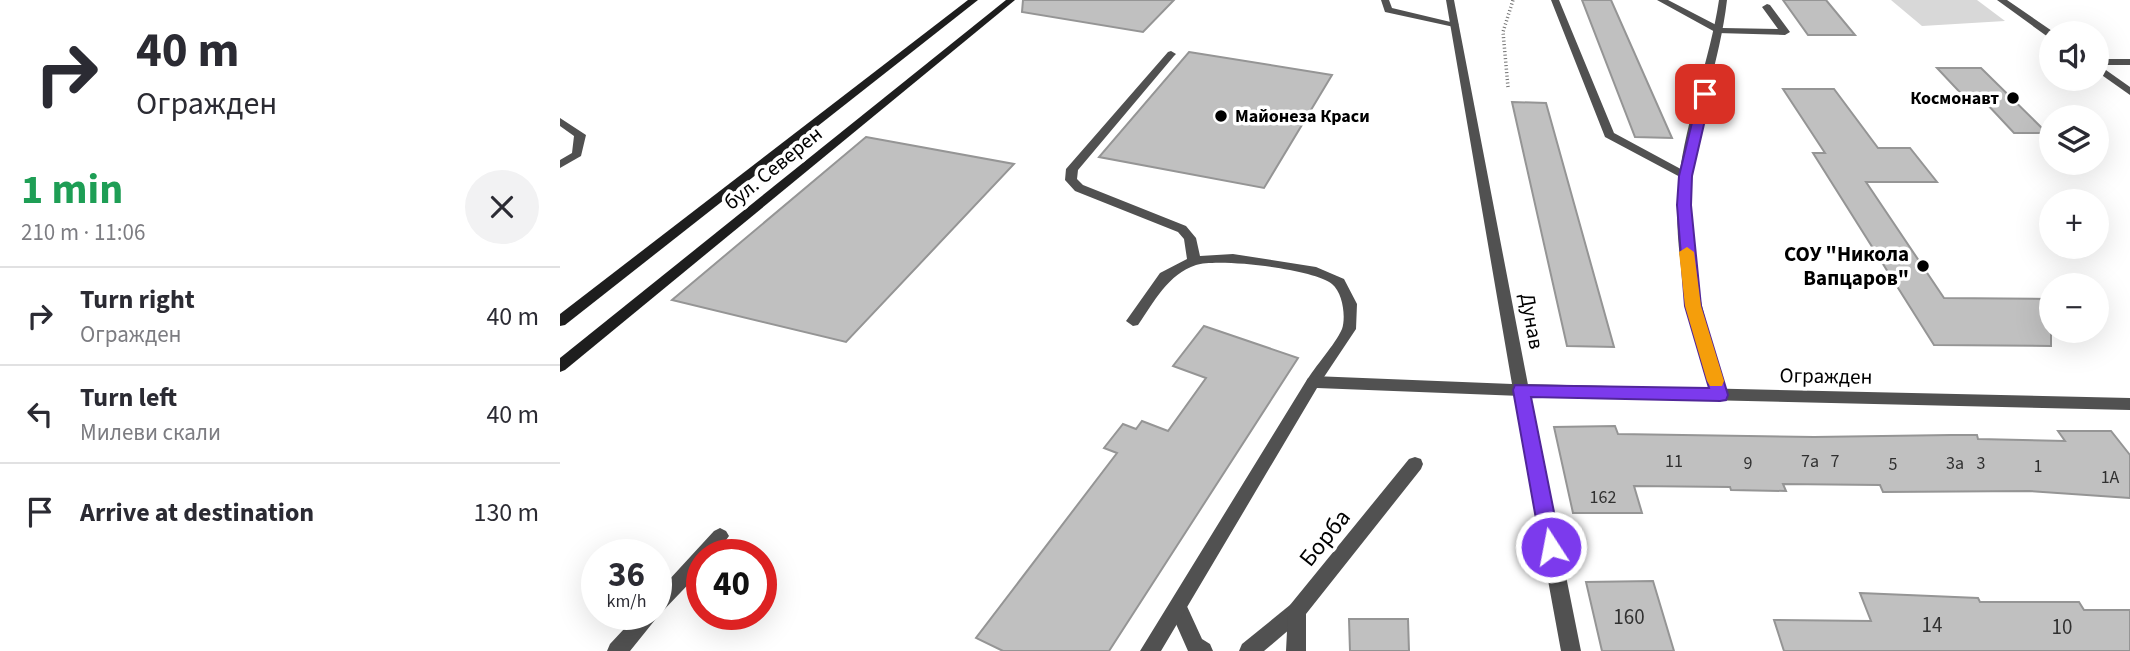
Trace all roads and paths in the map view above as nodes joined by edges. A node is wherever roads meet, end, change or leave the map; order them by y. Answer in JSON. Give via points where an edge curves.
{"nodes":[{"id":1,"x":974,"y":0,"type":"edge"},
{"id":2,"x":1010,"y":0,"type":"edge"},
{"id":3,"x":1385,"y":0,"type":"edge"},
{"id":4,"x":1450,"y":0,"type":"edge"},
{"id":5,"x":1513,"y":0,"type":"edge"},
{"id":6,"x":1555,"y":0,"type":"edge"},
{"id":7,"x":1661,"y":0,"type":"edge"},
{"id":8,"x":1723,"y":0,"type":"edge"},
{"id":9,"x":2001,"y":0,"type":"edge"},
{"id":10,"x":1767,"y":7,"type":"dead end"},
{"id":11,"x":1454,"y":24,"type":"junction"},
{"id":12,"x":2039,"y":27,"type":"edge"},
{"id":13,"x":1720,"y":31,"type":"junction"},
{"id":14,"x":1171,"y":54,"type":"dead end"},
{"id":15,"x":2130,"y":62,"type":"edge"},
{"id":16,"x":2109,"y":63,"type":"edge"},
{"id":17,"x":2109,"y":75,"type":"edge"},
{"id":18,"x":1508,"y":87,"type":"dead end"},
{"id":19,"x":2130,"y":92,"type":"edge"},
{"id":20,"x":560,"y":121,"type":"edge"},
{"id":21,"x":560,"y":165,"type":"edge"},
{"id":22,"x":1686,"y":176,"type":"junction"},
{"id":23,"x":1194,"y":261,"type":"junction"},
{"id":24,"x":560,"y":321,"type":"edge"},
{"id":25,"x":1133,"y":321,"type":"dead end"},
{"id":26,"x":560,"y":366,"type":"edge"},
{"id":27,"x":1313,"y":382,"type":"junction"},
{"id":28,"x":1521,"y":390,"type":"junction"},
{"id":29,"x":1720,"y":395,"type":"junction"},
{"id":30,"x":2130,"y":404,"type":"edge"},
{"id":31,"x":1415,"y":464,"type":"dead end"},
{"id":32,"x":720,"y":536,"type":"dead end"},
{"id":33,"x":717,"y":539,"type":"edge"},
{"id":34,"x":686,"y":574,"type":"edge"},
{"id":35,"x":672,"y":590,"type":"edge"},
{"id":36,"x":1178,"y":608,"type":"junction"},
{"id":37,"x":1297,"y":611,"type":"junction"},
{"id":38,"x":636,"y":630,"type":"edge"},
{"id":39,"x":617,"y":651,"type":"edge"},
{"id":40,"x":1150,"y":651,"type":"edge"},
{"id":41,"x":1203,"y":651,"type":"edge"},
{"id":42,"x":1249,"y":651,"type":"edge"},
{"id":43,"x":1296,"y":651,"type":"edge"},
{"id":44,"x":1571,"y":651,"type":"edge"}],
"edges":[{"from":1,"to":24,"type":"main road","name":"бул. Северен"},
{"from":2,"to":26,"type":"main road","name":"бул. Северен"},
{"from":3,"to":11,"type":"street","via":[[1388,10]]},
{"from":4,"to":11,"type":"street","name":"Дунав"},
{"from":5,"to":18,"type":"path","via":[[1507,10],[1502,47]]},
{"from":6,"to":22,"type":"street","via":[[1609,135]]},
{"from":7,"to":13,"type":"street"},
{"from":8,"to":13,"type":"street"},
{"from":9,"to":12,"type":"street"},
{"from":10,"to":13,"type":"street","via":[[1785,33]]},
{"from":11,"to":28,"type":"street","name":"Дунав"},
{"from":13,"to":22,"type":"street"},
{"from":14,"to":23,"type":"street","via":[[1072,169],[1070,180],[1079,188],[1182,229],[1190,238]]},
{"from":15,"to":16,"type":"street"},
{"from":17,"to":19,"type":"street"},
{"from":20,"to":21,"type":"street","via":[[580,135],[577,154]]},
{"from":22,"to":29,"type":"street","via":[[1693,306]]},
{"from":23,"to":25,"type":"street","via":[[1165,276]]},
{"from":23,"to":27,"type":"street","via":[[1233,258],[1276,263],[1316,271],[1339,282],[1350,304],[1349,329]]},
{"from":27,"to":28,"type":"street"},
{"from":27,"to":36,"type":"street"},
{"from":28,"to":29,"type":"street","name":"Огражден"},
{"from":28,"to":44,"type":"street","name":"Дунав"},
{"from":29,"to":30,"type":"street","name":"Огражден"},
{"from":31,"to":37,"type":"street","name":"Борба"},
{"from":32,"to":33,"type":"street"},
{"from":34,"to":35,"type":"street"},
{"from":36,"to":40,"type":"street"},
{"from":36,"to":41,"type":"street","via":[[1195,646]]},
{"from":37,"to":42,"type":"street","name":"Борба"},
{"from":37,"to":43,"type":"street"},
{"from":38,"to":39,"type":"street"}]}
